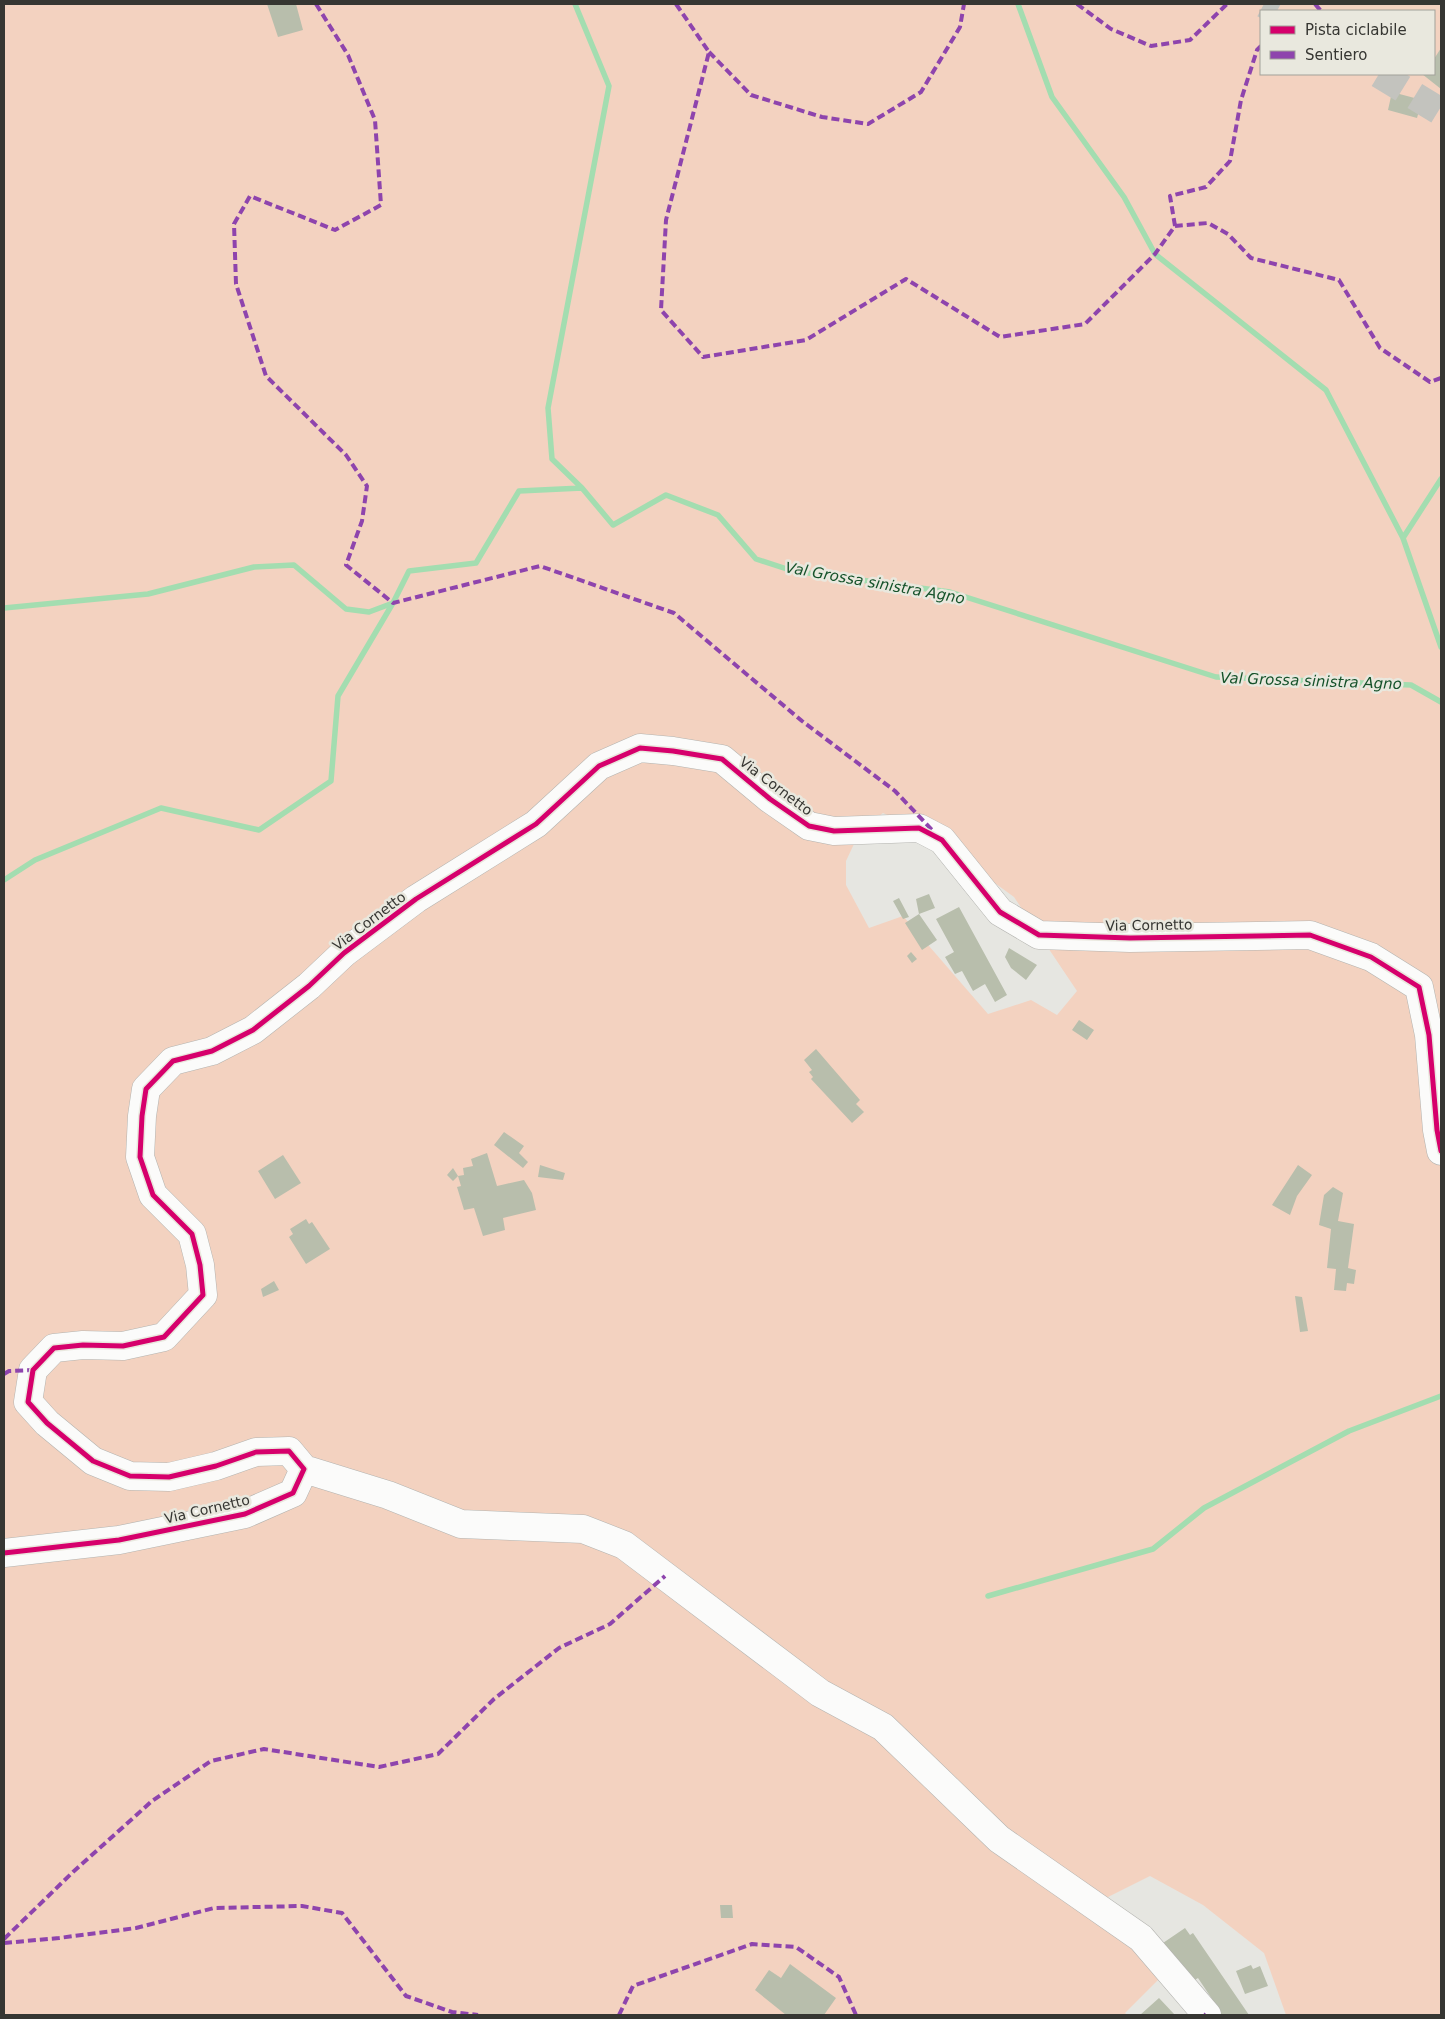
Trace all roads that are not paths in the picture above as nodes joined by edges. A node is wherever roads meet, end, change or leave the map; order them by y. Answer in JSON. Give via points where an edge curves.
{"nodes":[{"id":1,"x":1441,"y":1151,"type":"edge"},
{"id":2,"x":304,"y":1469,"type":"junction"},
{"id":3,"x":4,"y":1553,"type":"edge"},
{"id":4,"x":1207,"y":2015,"type":"edge"}],
"edges":[{"from":1,"to":2,"type":"street","name":"Via Cornetto","via":[[1429,1035],[1419,987],[1372,957],[1310,935],[1130,938],[1039,935],[1000,912],[942,840],[919,828],[834,831],[809,826],[722,759],[640,748],[599,766],[536,824],[416,899],[344,953],[309,986],[253,1030],[212,1051],[174,1060],[146,1089],[140,1157],[153,1195],[192,1234],[200,1265],[202,1295],[164,1337],[123,1346],[54,1348],[33,1370],[28,1402],[47,1423],[93,1461],[130,1476],[169,1477],[256,1452],[289,1451]]},
{"from":2,"to":3,"type":"street","name":"Via Cornetto","via":[[293,1494],[246,1514],[119,1540]]},
{"from":2,"to":4,"type":"street","via":[[388,1495],[460,1524],[583,1529],[624,1545],[820,1693],[884,1727],[999,1839],[1141,1938]]}]}
